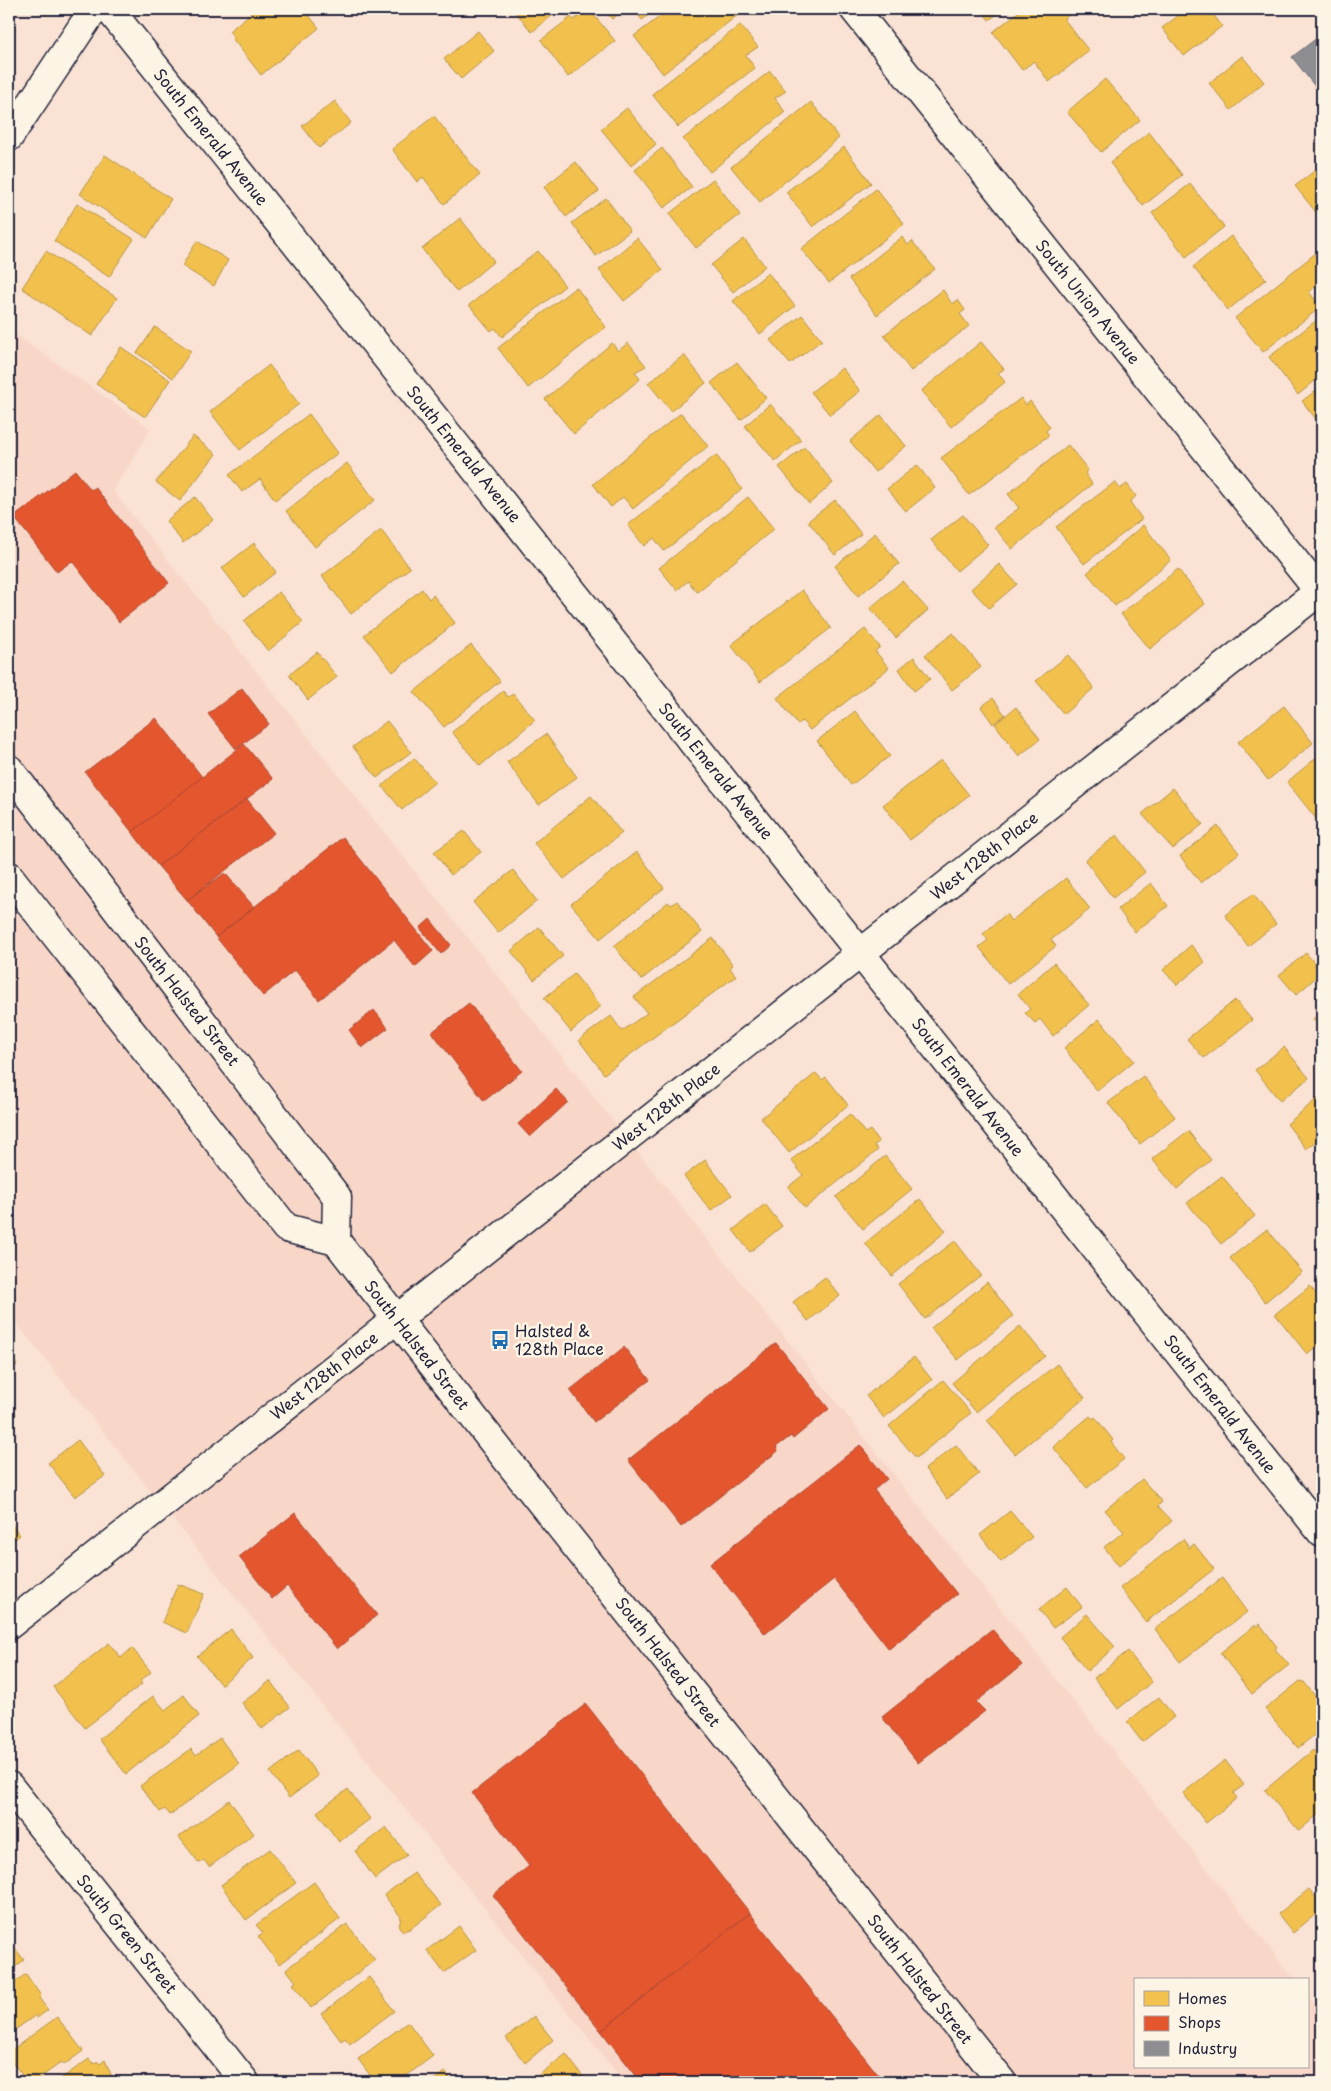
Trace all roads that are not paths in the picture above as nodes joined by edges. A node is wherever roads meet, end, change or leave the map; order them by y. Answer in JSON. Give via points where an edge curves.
{"nodes":[{"id":1,"x":94,"y":9,"type":"edge"},
{"id":2,"x":109,"y":9,"type":"edge"},
{"id":3,"x":854,"y":9,"type":"edge"},
{"id":4,"x":9,"y":137,"type":"edge"},
{"id":5,"x":1321,"y":591,"type":"edge"},
{"id":6,"x":9,"y":769,"type":"edge"},
{"id":7,"x":9,"y":876,"type":"edge"},
{"id":8,"x":861,"y":953,"type":"junction"},
{"id":9,"x":336,"y":1241,"type":"junction"},
{"id":10,"x":396,"y":1319,"type":"junction"},
{"id":11,"x":1322,"y":1533,"type":"edge"},
{"id":12,"x":9,"y":1624,"type":"edge"},
{"id":13,"x":9,"y":1786,"type":"edge"},
{"id":14,"x":245,"y":2082,"type":"edge"},
{"id":15,"x":1002,"y":2082,"type":"edge"}],
"edges":[{"from":1,"to":4,"type":"street"},
{"from":2,"to":8,"type":"street","name":"South Emerald Avenue"},
{"from":3,"to":5,"type":"street","name":"South Union Avenue"},
{"from":5,"to":8,"type":"street","name":"West 128th Place"},
{"from":6,"to":9,"type":"street","name":"South Halsted Street","via":[[337,1197]]},
{"from":7,"to":9,"type":"street","via":[[286,1228]]},
{"from":8,"to":10,"type":"street","name":"West 128th Place"},
{"from":8,"to":11,"type":"street","name":"South Emerald Avenue"},
{"from":9,"to":10,"type":"street","name":"South Halsted Street"},
{"from":10,"to":12,"type":"street","name":"West 128th Place"},
{"from":10,"to":15,"type":"street","name":"South Halsted Street"},
{"from":13,"to":14,"type":"street","name":"South Green Street"}]}
